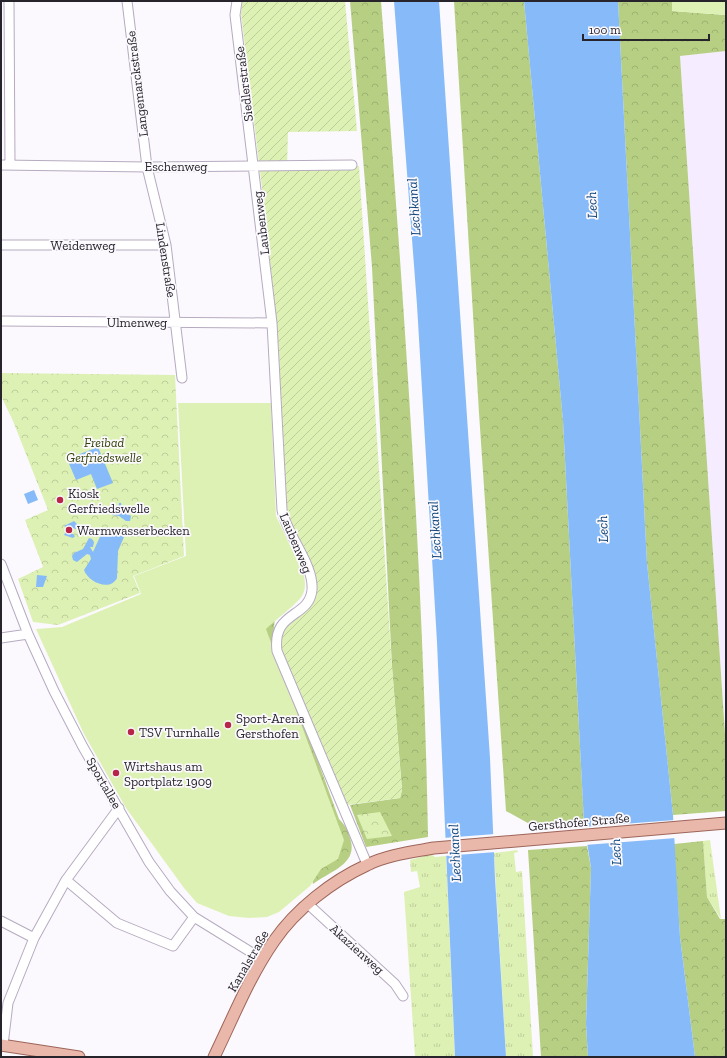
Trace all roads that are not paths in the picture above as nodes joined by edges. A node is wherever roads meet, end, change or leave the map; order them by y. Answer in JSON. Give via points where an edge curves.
{"nodes":[{"id":1,"x":9,"y":1,"type":"edge"},
{"id":2,"x":127,"y":1,"type":"edge"},
{"id":3,"x":237,"y":1,"type":"edge"},
{"id":4,"x":6,"y":165,"type":"edge"},
{"id":5,"x":352,"y":165,"type":"dead end"},
{"id":6,"x":254,"y":166,"type":"junction"},
{"id":7,"x":147,"y":167,"type":"junction"},
{"id":8,"x":1,"y":245,"type":"edge"},
{"id":9,"x":166,"y":245,"type":"junction"},
{"id":10,"x":1,"y":322,"type":"edge"},
{"id":11,"x":176,"y":322,"type":"junction"},
{"id":12,"x":272,"y":323,"type":"junction"},
{"id":13,"x":182,"y":378,"type":"dead end"},
{"id":14,"x":1,"y":564,"type":"edge"},
{"id":15,"x":28,"y":634,"type":"junction"},
{"id":16,"x":1,"y":638,"type":"edge"},
{"id":17,"x":119,"y":808,"type":"junction"},
{"id":18,"x":726,"y":823,"type":"edge"},
{"id":19,"x":434,"y":848,"type":"joint"},
{"id":20,"x":367,"y":864,"type":"junction"},
{"id":21,"x":66,"y":880,"type":"junction"},
{"id":22,"x":308,"y":904,"type":"junction"},
{"id":23,"x":194,"y":917,"type":"junction"},
{"id":24,"x":1,"y":921,"type":"edge"},
{"id":25,"x":34,"y":938,"type":"junction"},
{"id":26,"x":262,"y":959,"type":"junction"},
{"id":27,"x":403,"y":996,"type":"dead end"},
{"id":28,"x":2,"y":1045,"type":"edge"},
{"id":29,"x":79,"y":1057,"type":"edge"},
{"id":30,"x":214,"y":1057,"type":"edge"}],
"edges":[{"from":1,"to":4,"type":"street"},
{"from":2,"to":7,"type":"street","name":"Langemarckstraße"},
{"from":3,"to":6,"type":"street","name":"Siedlerstraße","via":[[236,15]]},
{"from":4,"to":7,"type":"street","name":"Eschenweg"},
{"from":5,"to":6,"type":"street","name":"Eschenweg"},
{"from":6,"to":7,"type":"street","name":"Eschenweg"},
{"from":6,"to":12,"type":"street","name":"Laubenweg"},
{"from":7,"to":9,"type":"street","name":"Lindenstraße"},
{"from":8,"to":9,"type":"street","name":"Weidenweg"},
{"from":9,"to":11,"type":"street","name":"Lindenstraße"},
{"from":10,"to":11,"type":"street","name":"Ulmenweg"},
{"from":11,"to":12,"type":"street","name":"Ulmenweg"},
{"from":11,"to":13,"type":"street","name":"Lindenstraße"},
{"from":12,"to":20,"type":"street","name":"Laubenweg","via":[[282,510],[307,567],[312,588],[304,606],[285,620],[278,629],[275,639],[277,651]]},
{"from":14,"to":15,"type":"street","name":"Sportallee"},
{"from":15,"to":16,"type":"street"},
{"from":15,"to":17,"type":"street","name":"Sportallee","via":[[80,741]]},
{"from":17,"to":21,"type":"street"},
{"from":17,"to":23,"type":"street","name":"Sportallee","via":[[149,862],[170,891]]},
{"from":18,"to":19,"type":"main road","name":"Gersthofer Straße"},
{"from":19,"to":20,"type":"main road","name":"Kanalstraße"},
{"from":20,"to":22,"type":"main road","name":"Kanalstraße"},
{"from":21,"to":23,"type":"street","via":[[117,923],[173,946]]},
{"from":21,"to":25,"type":"street"},
{"from":22,"to":26,"type":"main road","name":"Kanalstraße","via":[[276,938]]},
{"from":22,"to":27,"type":"street","name":"Akazienweg","via":[[395,984]]},
{"from":23,"to":26,"type":"street","name":"Sportallee"},
{"from":24,"to":25,"type":"street"},
{"from":25,"to":28,"type":"street","via":[[8,1003]]},
{"from":26,"to":30,"type":"main road","name":"Kanalstraße"},
{"from":28,"to":29,"type":"main road"}]}
